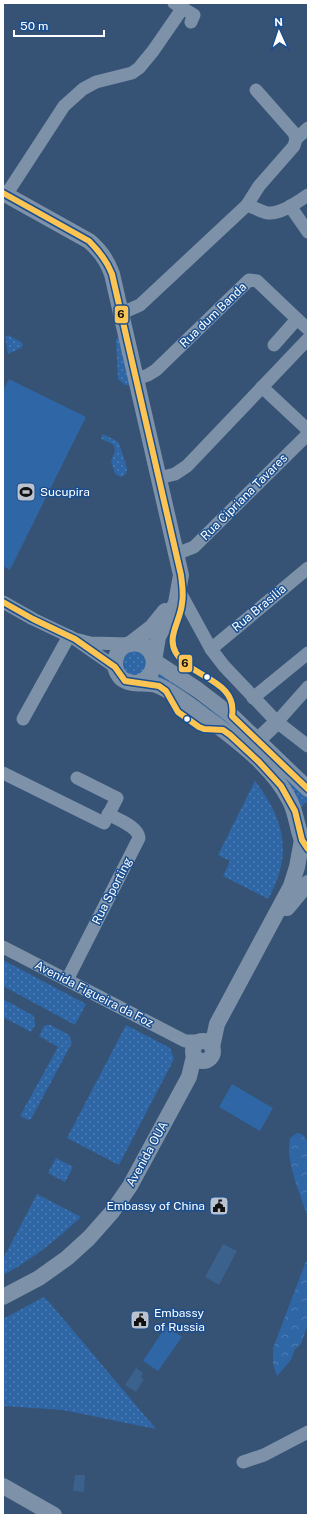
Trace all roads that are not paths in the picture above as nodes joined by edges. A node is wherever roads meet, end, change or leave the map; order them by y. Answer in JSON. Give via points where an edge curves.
{"nodes":[{"id":1,"x":178,"y":6,"type":"edge"},
{"id":2,"x":192,"y":19,"type":"dead end"},
{"id":3,"x":256,"y":90,"type":"dead end"},
{"id":4,"x":308,"y":128,"type":"edge"},
{"id":5,"x":296,"y":139,"type":"junction"},
{"id":6,"x":5,"y":194,"type":"edge"},
{"id":7,"x":308,"y":195,"type":"edge"},
{"id":8,"x":248,"y":205,"type":"junction"},
{"id":9,"x":290,"y":206,"type":"junction"},
{"id":10,"x":308,"y":232,"type":"edge"},
{"id":11,"x":122,"y":313,"type":"junction"},
{"id":12,"x":297,"y":319,"type":"junction"},
{"id":13,"x":308,"y":329,"type":"edge"},
{"id":14,"x":308,"y":339,"type":"edge"},
{"id":15,"x":274,"y":345,"type":"dead end"},
{"id":16,"x":137,"y":379,"type":"junction"},
{"id":17,"x":262,"y":387,"type":"junction"},
{"id":18,"x":308,"y":430,"type":"edge"},
{"id":19,"x":308,"y":434,"type":"edge"},
{"id":20,"x":159,"y":478,"type":"junction"},
{"id":21,"x":176,"y":554,"type":"junction"},
{"id":22,"x":308,"y":568,"type":"edge"},
{"id":23,"x":181,"y":575,"type":"junction"},
{"id":24,"x":182,"y":596,"type":"dead end"},
{"id":25,"x":3,"y":602,"type":"edge"},
{"id":26,"x":72,"y":638,"type":"junction"},
{"id":27,"x":130,"y":644,"type":"junction"},
{"id":28,"x":211,"y":649,"type":"junction"},
{"id":29,"x":308,"y":652,"type":"edge"},
{"id":30,"x":154,"y":660,"type":"junction"},
{"id":31,"x":115,"y":667,"type":"junction"},
{"id":32,"x":137,"y":683,"type":"junction"},
{"id":33,"x":308,"y":687,"type":"edge"},
{"id":34,"x":253,"y":698,"type":"junction"},
{"id":35,"x":23,"y":719,"type":"dead end"},
{"id":36,"x":278,"y":722,"type":"junction"},
{"id":37,"x":258,"y":740,"type":"junction"},
{"id":38,"x":308,"y":746,"type":"edge"},
{"id":39,"x":3,"y":773,"type":"edge"},
{"id":40,"x":77,"y":778,"type":"dead end"},
{"id":41,"x":308,"y":789,"type":"edge"},
{"id":42,"x":108,"y":814,"type":"junction"},
{"id":43,"x":308,"y":814,"type":"edge"},
{"id":44,"x":303,"y":841,"type":"edge"},
{"id":45,"x":308,"y":883,"type":"edge"},
{"id":46,"x":272,"y":924,"type":"junction"},
{"id":47,"x":3,"y":947,"type":"edge"},
{"id":48,"x":67,"y":980,"type":"junction"},
{"id":49,"x":198,"y":1048,"type":"junction"},
{"id":50,"x":3,"y":1297,"type":"edge"},
{"id":51,"x":308,"y":1432,"type":"edge"},
{"id":52,"x":243,"y":1462,"type":"dead end"},
{"id":53,"x":3,"y":1486,"type":"edge"},
{"id":54,"x":54,"y":1515,"type":"edge"}],
"edges":[{"from":1,"to":2,"type":"street"},
{"from":1,"to":6,"type":"street","via":[[153,51],[139,68],[132,73],[96,82],[72,97],[57,115]]},
{"from":3,"to":5,"type":"street","via":[[294,133]]},
{"from":4,"to":5,"type":"street"},
{"from":5,"to":8,"type":"street","via":[[294,146],[259,186]]},
{"from":6,"to":11,"type":"street","via":[[95,246],[109,266]]},
{"from":7,"to":9,"type":"street"},
{"from":8,"to":9,"type":"street","via":[[268,213]]},
{"from":8,"to":11,"type":"street","via":[[140,306]]},
{"from":9,"to":10,"type":"street"},
{"from":11,"to":16,"type":"street"},
{"from":12,"to":13,"type":"street","name":"Rua dum Banda"},
{"from":12,"to":15,"type":"street"},
{"from":12,"to":16,"type":"street","name":"Rua dum Banda","via":[[257,281],[246,281],[156,370]]},
{"from":14,"to":17,"type":"street"},
{"from":16,"to":20,"type":"street"},
{"from":17,"to":18,"type":"street"},
{"from":17,"to":20,"type":"street","via":[[187,466],[174,474]]},
{"from":19,"to":21,"type":"street","name":"Rua Cipriana Tavares","via":[[194,547]]},
{"from":20,"to":21,"type":"street"},
{"from":21,"to":23,"type":"street"},
{"from":22,"to":28,"type":"street","name":"Rua Brasilia"},
{"from":23,"to":27,"type":"street","via":[[161,617]]},
{"from":23,"to":30,"type":"street","via":[[176,603],[158,637]]},
{"from":24,"to":28,"type":"street"},
{"from":25,"to":26,"type":"street"},
{"from":26,"to":27,"type":"street","via":[[90,643]]},
{"from":26,"to":31,"type":"street"},
{"from":26,"to":35,"type":"street"},
{"from":27,"to":30,"type":"street","via":[[143,646],[152,654]]},
{"from":27,"to":31,"type":"street","via":[[116,655]]},
{"from":28,"to":34,"type":"street"},
{"from":29,"to":34,"type":"street"},
{"from":30,"to":32,"type":"street","via":[[154,667],[148,678]]},
{"from":30,"to":37,"type":"street","via":[[227,712]]},
{"from":31,"to":32,"type":"street","via":[[121,677],[131,683]]},
{"from":32,"to":44,"type":"street","via":[[159,686],[230,735],[259,762],[276,779],[290,801]]},
{"from":33,"to":36,"type":"street"},
{"from":34,"to":36,"type":"street"},
{"from":36,"to":37,"type":"street"},
{"from":36,"to":38,"type":"street"},
{"from":37,"to":41,"type":"street"},
{"from":39,"to":42,"type":"street","via":[[104,823]]},
{"from":40,"to":42,"type":"street","via":[[117,798]]},
{"from":42,"to":48,"type":"street","name":"Rua Sporting","via":[[135,829],[139,838]]},
{"from":43,"to":44,"type":"street","name":"Avenida OUA","via":[[302,821]]},
{"from":44,"to":46,"type":"street","name":"Avenida OUA","via":[[291,886]]},
{"from":45,"to":46,"type":"street","name":"Avenida OUA"},
{"from":46,"to":49,"type":"street","name":"Avenida OUA","via":[[217,1024]]},
{"from":47,"to":48,"type":"street","name":"Avenida Figueira da Foz"},
{"from":48,"to":49,"type":"street","name":"Avenida Figueira da Foz"},
{"from":49,"to":50,"type":"street","name":"Avenida OUA","via":[[189,1077],[130,1186],[112,1212],[68,1258],[39,1278]]},
{"from":51,"to":52,"type":"street","via":[[264,1455]]},
{"from":53,"to":54,"type":"street"}]}
